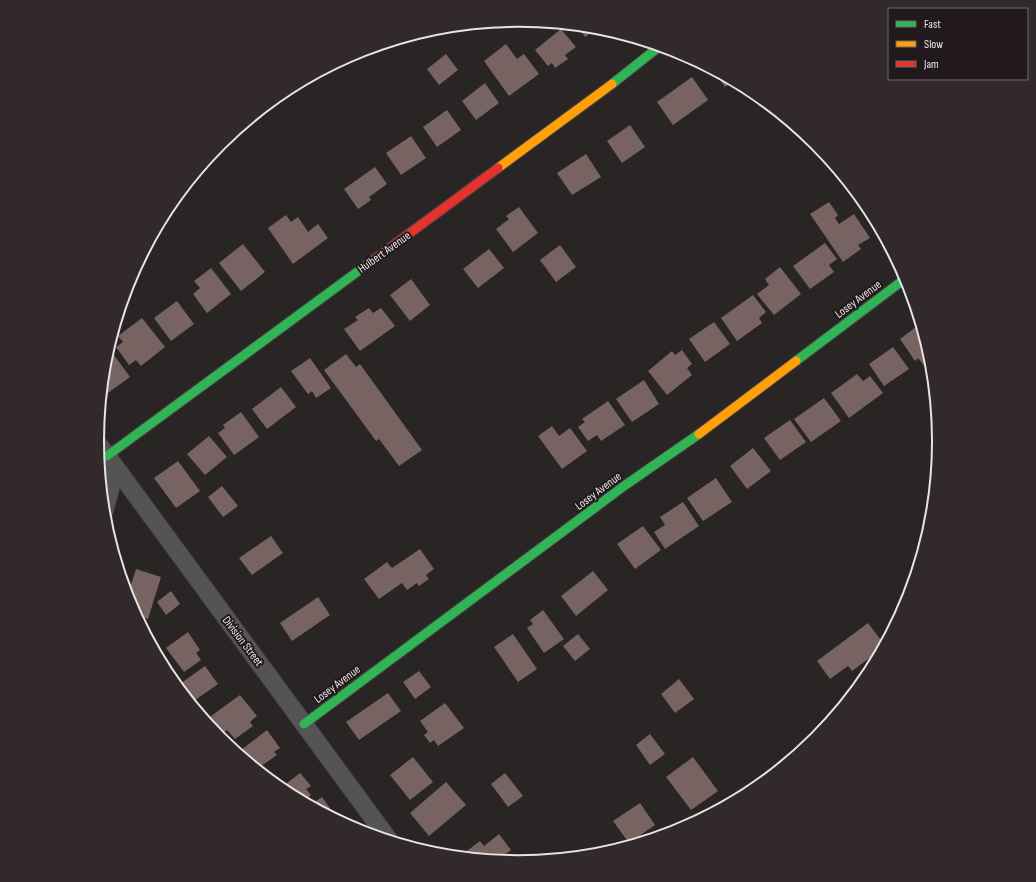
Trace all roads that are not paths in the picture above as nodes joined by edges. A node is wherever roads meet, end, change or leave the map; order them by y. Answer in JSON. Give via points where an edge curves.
{"nodes":[{"id":1,"x":654,"y":50,"type":"edge"},
{"id":2,"x":900,"y":283,"type":"edge"},
{"id":3,"x":104,"y":452,"type":"edge"},
{"id":4,"x":112,"y":462,"type":"junction"},
{"id":5,"x":107,"y":490,"type":"edge"},
{"id":6,"x":304,"y":724,"type":"junction"},
{"id":7,"x":383,"y":832,"type":"edge"}],
"edges":[{"from":1,"to":4,"type":"street","name":"Hulbert Avenue"},
{"from":2,"to":6,"type":"street","name":"Losey Avenue"},
{"from":3,"to":4,"type":"street","name":"Division Street"},
{"from":4,"to":5,"type":"street"},
{"from":4,"to":6,"type":"street","name":"Division Street"},
{"from":6,"to":7,"type":"street","name":"Division Street"}]}
